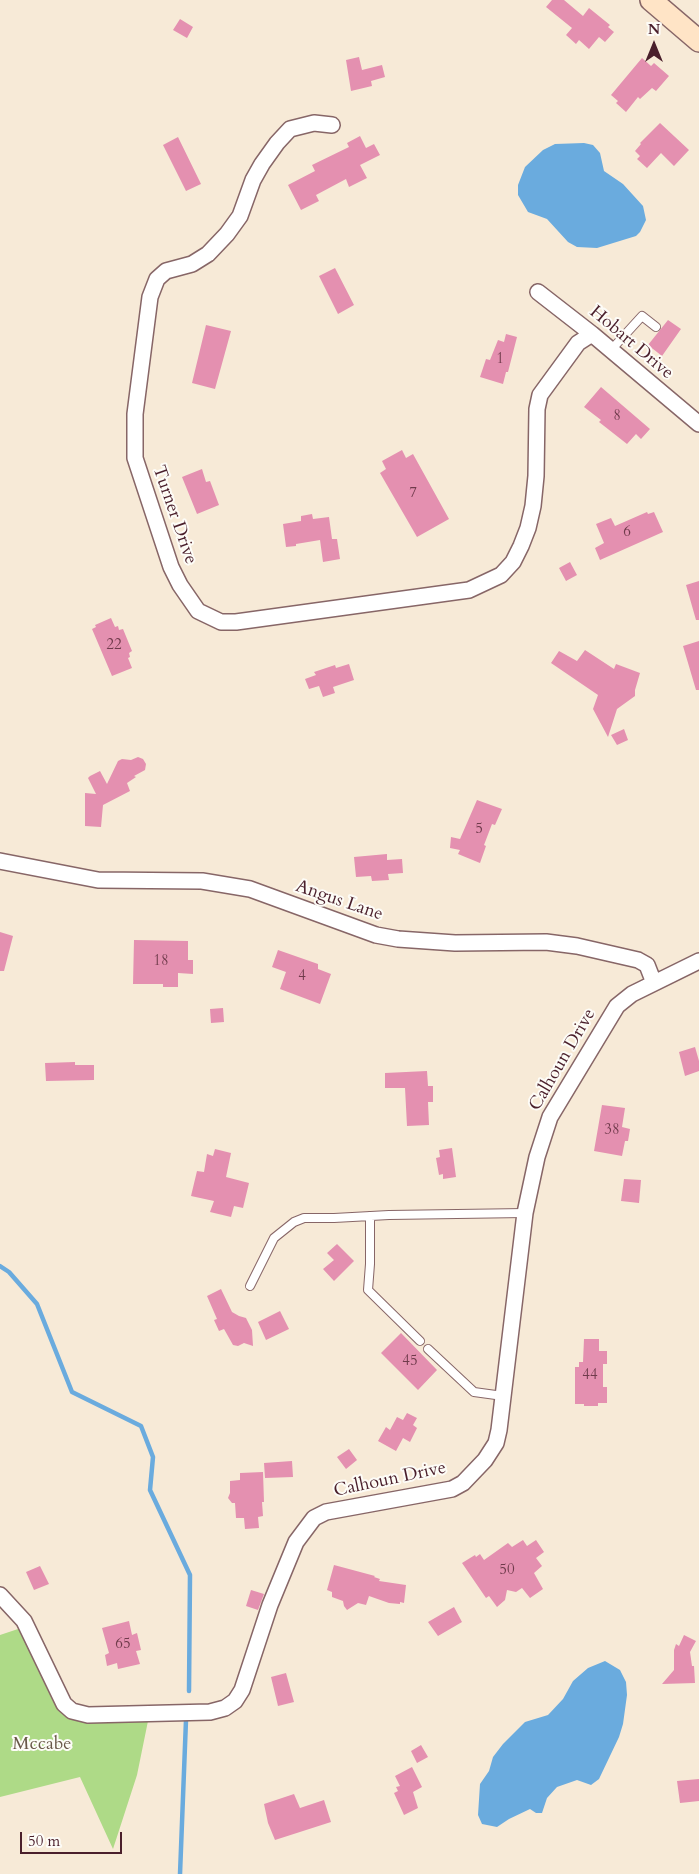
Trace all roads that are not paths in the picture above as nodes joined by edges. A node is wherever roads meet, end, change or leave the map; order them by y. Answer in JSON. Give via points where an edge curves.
{"nodes":[{"id":1,"x":651,"y":0,"type":"edge"},
{"id":2,"x":699,"y":42,"type":"edge"},
{"id":3,"x":332,"y":125,"type":"dead end"},
{"id":4,"x":538,"y":292,"type":"dead end"},
{"id":5,"x":656,"y":327,"type":"dead end"},
{"id":6,"x":592,"y":334,"type":"junction"},
{"id":7,"x":612,"y":350,"type":"junction"},
{"id":8,"x":699,"y":424,"type":"edge"},
{"id":9,"x":0,"y":861,"type":"edge"},
{"id":10,"x":699,"y":961,"type":"edge"},
{"id":11,"x":654,"y":983,"type":"junction"},
{"id":12,"x":525,"y":1213,"type":"junction"},
{"id":13,"x":370,"y":1216,"type":"junction"},
{"id":14,"x":250,"y":1286,"type":"dead end"},
{"id":15,"x":420,"y":1341,"type":"dead end"},
{"id":16,"x":428,"y":1349,"type":"dead end"},
{"id":17,"x":504,"y":1396,"type":"junction"},
{"id":18,"x":0,"y":1594,"type":"edge"}],
"edges":[{"from":1,"to":2,"type":"main road"},
{"from":3,"to":6,"type":"street","name":"Turner Drive","via":[[314,124],[290,129],[262,164],[240,216],[227,234],[208,254],[157,279],[150,297],[135,414],[135,458],[171,567],[198,611],[221,622],[236,622],[469,590],[501,575],[521,546],[533,506],[540,396],[578,343]]},
{"from":4,"to":6,"type":"street","name":"Hobart Drive"},
{"from":5,"to":7,"type":"lane","via":[[642,316]]},
{"from":6,"to":7,"type":"street","name":"Hobart Drive"},
{"from":7,"to":8,"type":"street","name":"Hobart Drive"},
{"from":9,"to":11,"type":"street","name":"Angus Lane","via":[[98,880],[202,881],[250,888],[367,932],[398,939],[454,943],[546,942],[577,946],[638,960],[647,965]]},
{"from":10,"to":11,"type":"street","name":"Calhoun Drive"},
{"from":11,"to":12,"type":"street","name":"Calhoun Drive","via":[[617,1006],[559,1100],[543,1135]]},
{"from":12,"to":13,"type":"lane"},
{"from":12,"to":17,"type":"street","name":"Calhoun Drive"},
{"from":13,"to":14,"type":"lane","via":[[304,1218],[294,1222],[274,1238]]},
{"from":13,"to":15,"type":"lane","via":[[368,1290]]},
{"from":16,"to":17,"type":"lane","via":[[474,1392]]},
{"from":17,"to":18,"type":"street","name":"Calhoun Drive","via":[[496,1443],[486,1460],[463,1483],[452,1490],[326,1512],[314,1518],[296,1542],[280,1580],[242,1690],[225,1708],[210,1712],[98,1715],[72,1710],[64,1704],[24,1621]]}]}
